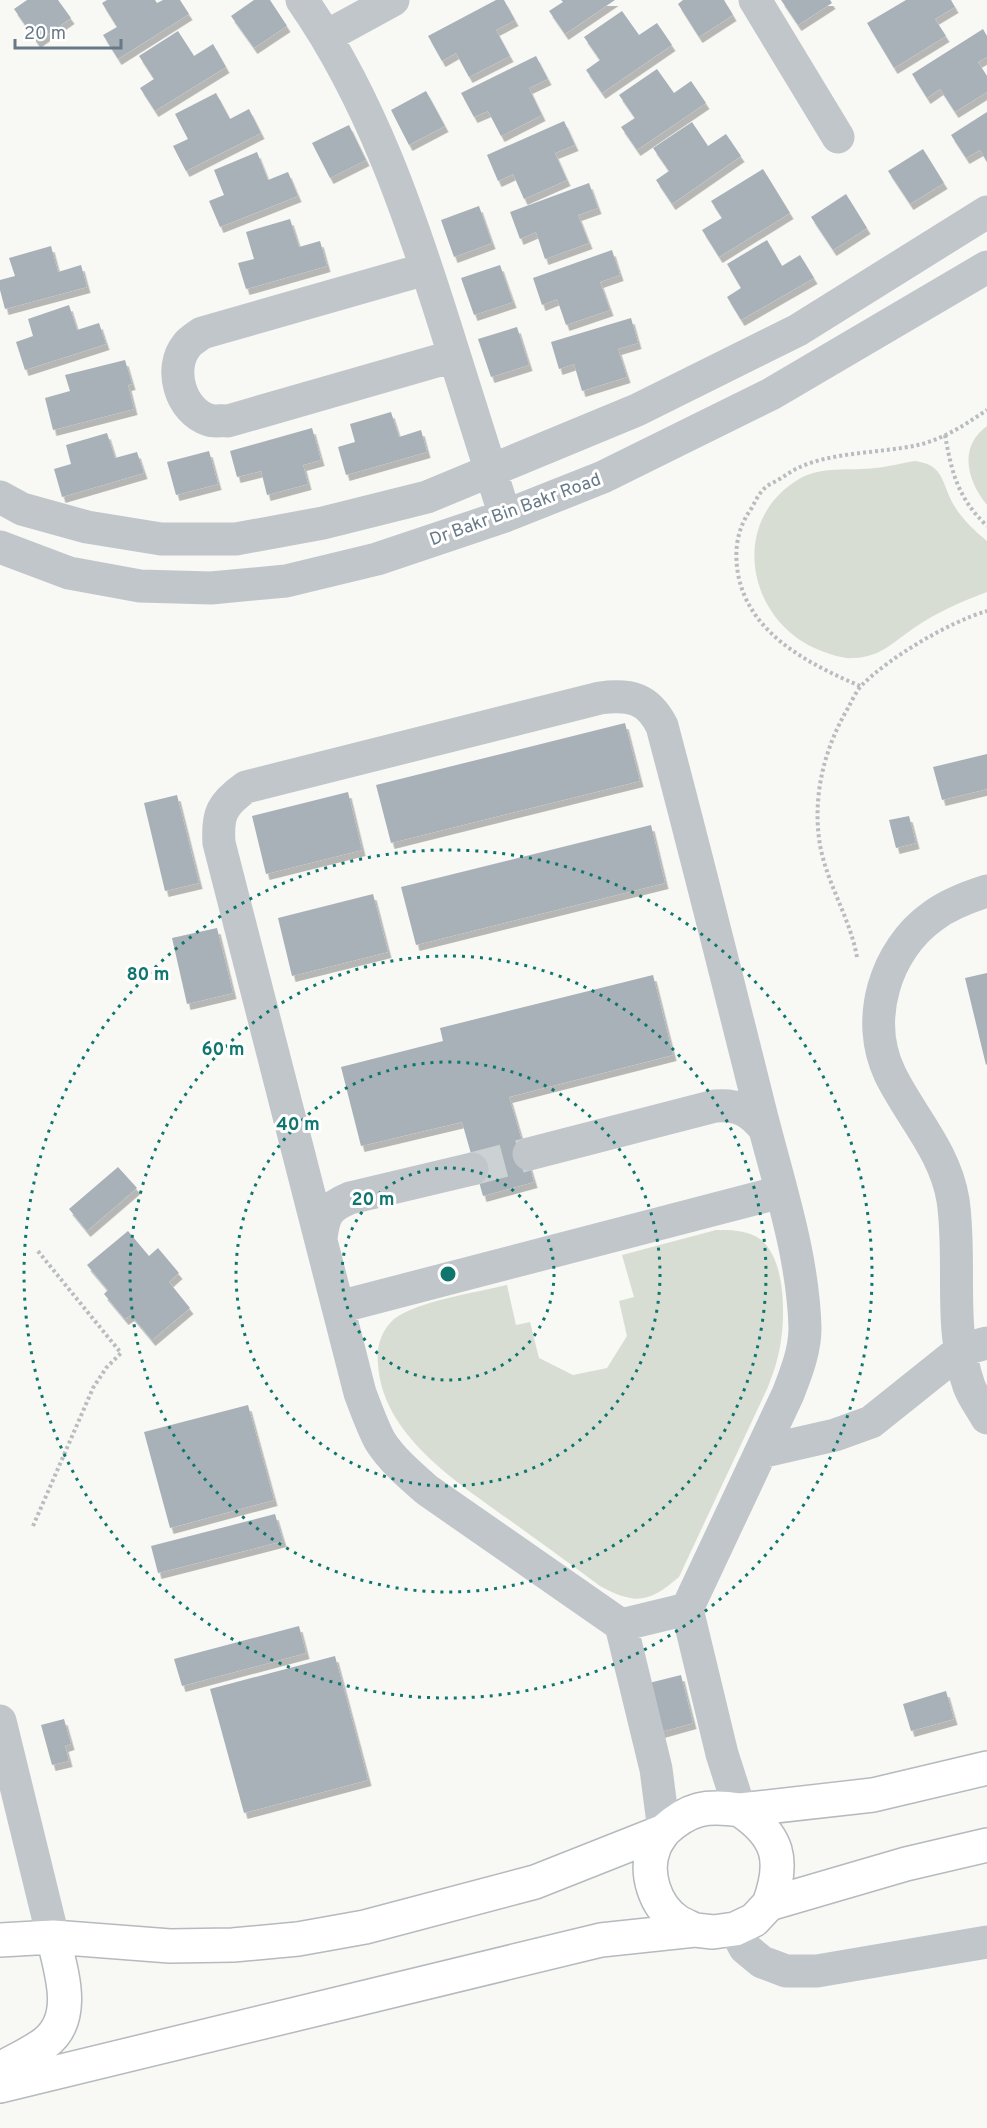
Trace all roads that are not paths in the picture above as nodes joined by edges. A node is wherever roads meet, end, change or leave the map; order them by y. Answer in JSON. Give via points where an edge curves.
{"nodes":[{"id":1,"x":302,"y":0,"type":"edge"},
{"id":2,"x":393,"y":0,"type":"edge"},
{"id":3,"x":755,"y":0,"type":"edge"},
{"id":4,"x":327,"y":36,"type":"junction"},
{"id":5,"x":838,"y":137,"type":"dead end"},
{"id":6,"x":987,"y":212,"type":"edge"},
{"id":7,"x":987,"y":267,"type":"edge"},
{"id":8,"x":426,"y":268,"type":"junction"},
{"id":9,"x":454,"y":356,"type":"junction"},
{"id":10,"x":491,"y":470,"type":"junction"},
{"id":11,"x":0,"y":497,"type":"edge"},
{"id":12,"x":505,"y":516,"type":"junction"},
{"id":13,"x":0,"y":547,"type":"edge"},
{"id":14,"x":987,"y":891,"type":"edge"},
{"id":15,"x":765,"y":1129,"type":"junction"},
{"id":16,"x":530,"y":1154,"type":"tunnel mouth"},
{"id":17,"x":472,"y":1169,"type":"tunnel mouth"},
{"id":18,"x":781,"y":1192,"type":"junction"},
{"id":19,"x":321,"y":1238,"type":"junction"},
{"id":20,"x":339,"y":1306,"type":"junction"},
{"id":21,"x":974,"y":1346,"type":"edge"},
{"id":22,"x":987,"y":1418,"type":"edge"},
{"id":23,"x":761,"y":1452,"type":"junction"},
{"id":24,"x":687,"y":1609,"type":"junction"},
{"id":25,"x":621,"y":1625,"type":"junction"},
{"id":26,"x":0,"y":1721,"type":"edge"},
{"id":27,"x":987,"y":1768,"type":"edge"},
{"id":28,"x":740,"y":1810,"type":"junction"},
{"id":29,"x":664,"y":1831,"type":"junction"},
{"id":30,"x":987,"y":1845,"type":"edge"},
{"id":31,"x":769,"y":1904,"type":"junction"},
{"id":32,"x":735,"y":1929,"type":"junction"},
{"id":33,"x":695,"y":1930,"type":"junction"},
{"id":34,"x":53,"y":1937,"type":"junction"},
{"id":35,"x":0,"y":1940,"type":"edge"},
{"id":36,"x":987,"y":1942,"type":"edge"},
{"id":37,"x":0,"y":2069,"type":"edge"},
{"id":38,"x":0,"y":2086,"type":"edge"}],
"edges":[{"from":1,"to":4,"type":"street"},
{"from":2,"to":4,"type":"street"},
{"from":3,"to":5,"type":"street"},
{"from":4,"to":8,"type":"street","via":[[381,144]]},
{"from":6,"to":10,"type":"street","via":[[798,330],[637,410]]},
{"from":7,"to":12,"type":"street","name":"Dr Bakr Bin Bakr Road","via":[[771,394],[603,477]]},
{"from":8,"to":9,"type":"street"},
{"from":8,"to":9,"type":"street","via":[[202,333],[187,345],[178,360],[183,394],[192,410],[210,420],[228,421]]},
{"from":9,"to":10,"type":"street"},
{"from":10,"to":11,"type":"street","via":[[427,497],[236,539],[160,539],[87,527],[22,509]]},
{"from":10,"to":12,"type":"street"},
{"from":12,"to":13,"type":"street","name":"Dr Bakr Bin Bakr Road","via":[[377,559],[309,576],[212,588],[140,586],[69,573]]},
{"from":14,"to":21,"type":"street","via":[[933,916],[904,942],[893,960],[879,1010],[882,1054],[890,1074],[943,1166],[956,1224],[957,1315]]},
{"from":15,"to":16,"type":"street","via":[[741,1108],[715,1106]]},
{"from":15,"to":18,"type":"street"},
{"from":15,"to":19,"type":"street","via":[[662,726],[654,711],[640,701],[620,696],[600,698],[246,787],[221,811],[219,843]]},
{"from":17,"to":19,"type":"street","via":[[336,1204],[323,1222]]},
{"from":18,"to":20,"type":"street"},
{"from":18,"to":23,"type":"street","via":[[799,1269],[805,1332],[800,1365]]},
{"from":19,"to":20,"type":"street"},
{"from":20,"to":25,"type":"street","via":[[368,1415],[381,1443],[402,1468],[427,1490]]},
{"from":21,"to":22,"type":"street","via":[[970,1386]]},
{"from":21,"to":23,"type":"street","via":[[871,1422],[835,1435]]},
{"from":23,"to":24,"type":"street"},
{"from":24,"to":25,"type":"street"},
{"from":24,"to":28,"type":"street","via":[[722,1754]]},
{"from":25,"to":29,"type":"street","via":[[656,1769]]},
{"from":26,"to":34,"type":"street"},
{"from":27,"to":28,"type":"main road","via":[[873,1795]]},
{"from":28,"to":29,"type":"main road","via":[[697,1809]]},
{"from":28,"to":31,"type":"main road","via":[[758,1822],[775,1851],[777,1883]]},
{"from":29,"to":33,"type":"main road","via":[[654,1848],[650,1868],[654,1888],[662,1906],[677,1921]]},
{"from":29,"to":34,"type":"main road","via":[[535,1882],[365,1927],[298,1939],[170,1946]]},
{"from":30,"to":31,"type":"main road"},
{"from":31,"to":32,"type":"main road","via":[[754,1920]]},
{"from":32,"to":33,"type":"main road"},
{"from":32,"to":36,"type":"street","via":[[745,1948],[762,1962],[786,1971],[817,1971]]},
{"from":33,"to":38,"type":"main road","via":[[601,1940]]},
{"from":34,"to":35,"type":"main road"},
{"from":34,"to":37,"type":"main road","via":[[64,1986],[59,2028],[45,2043]]}]}
